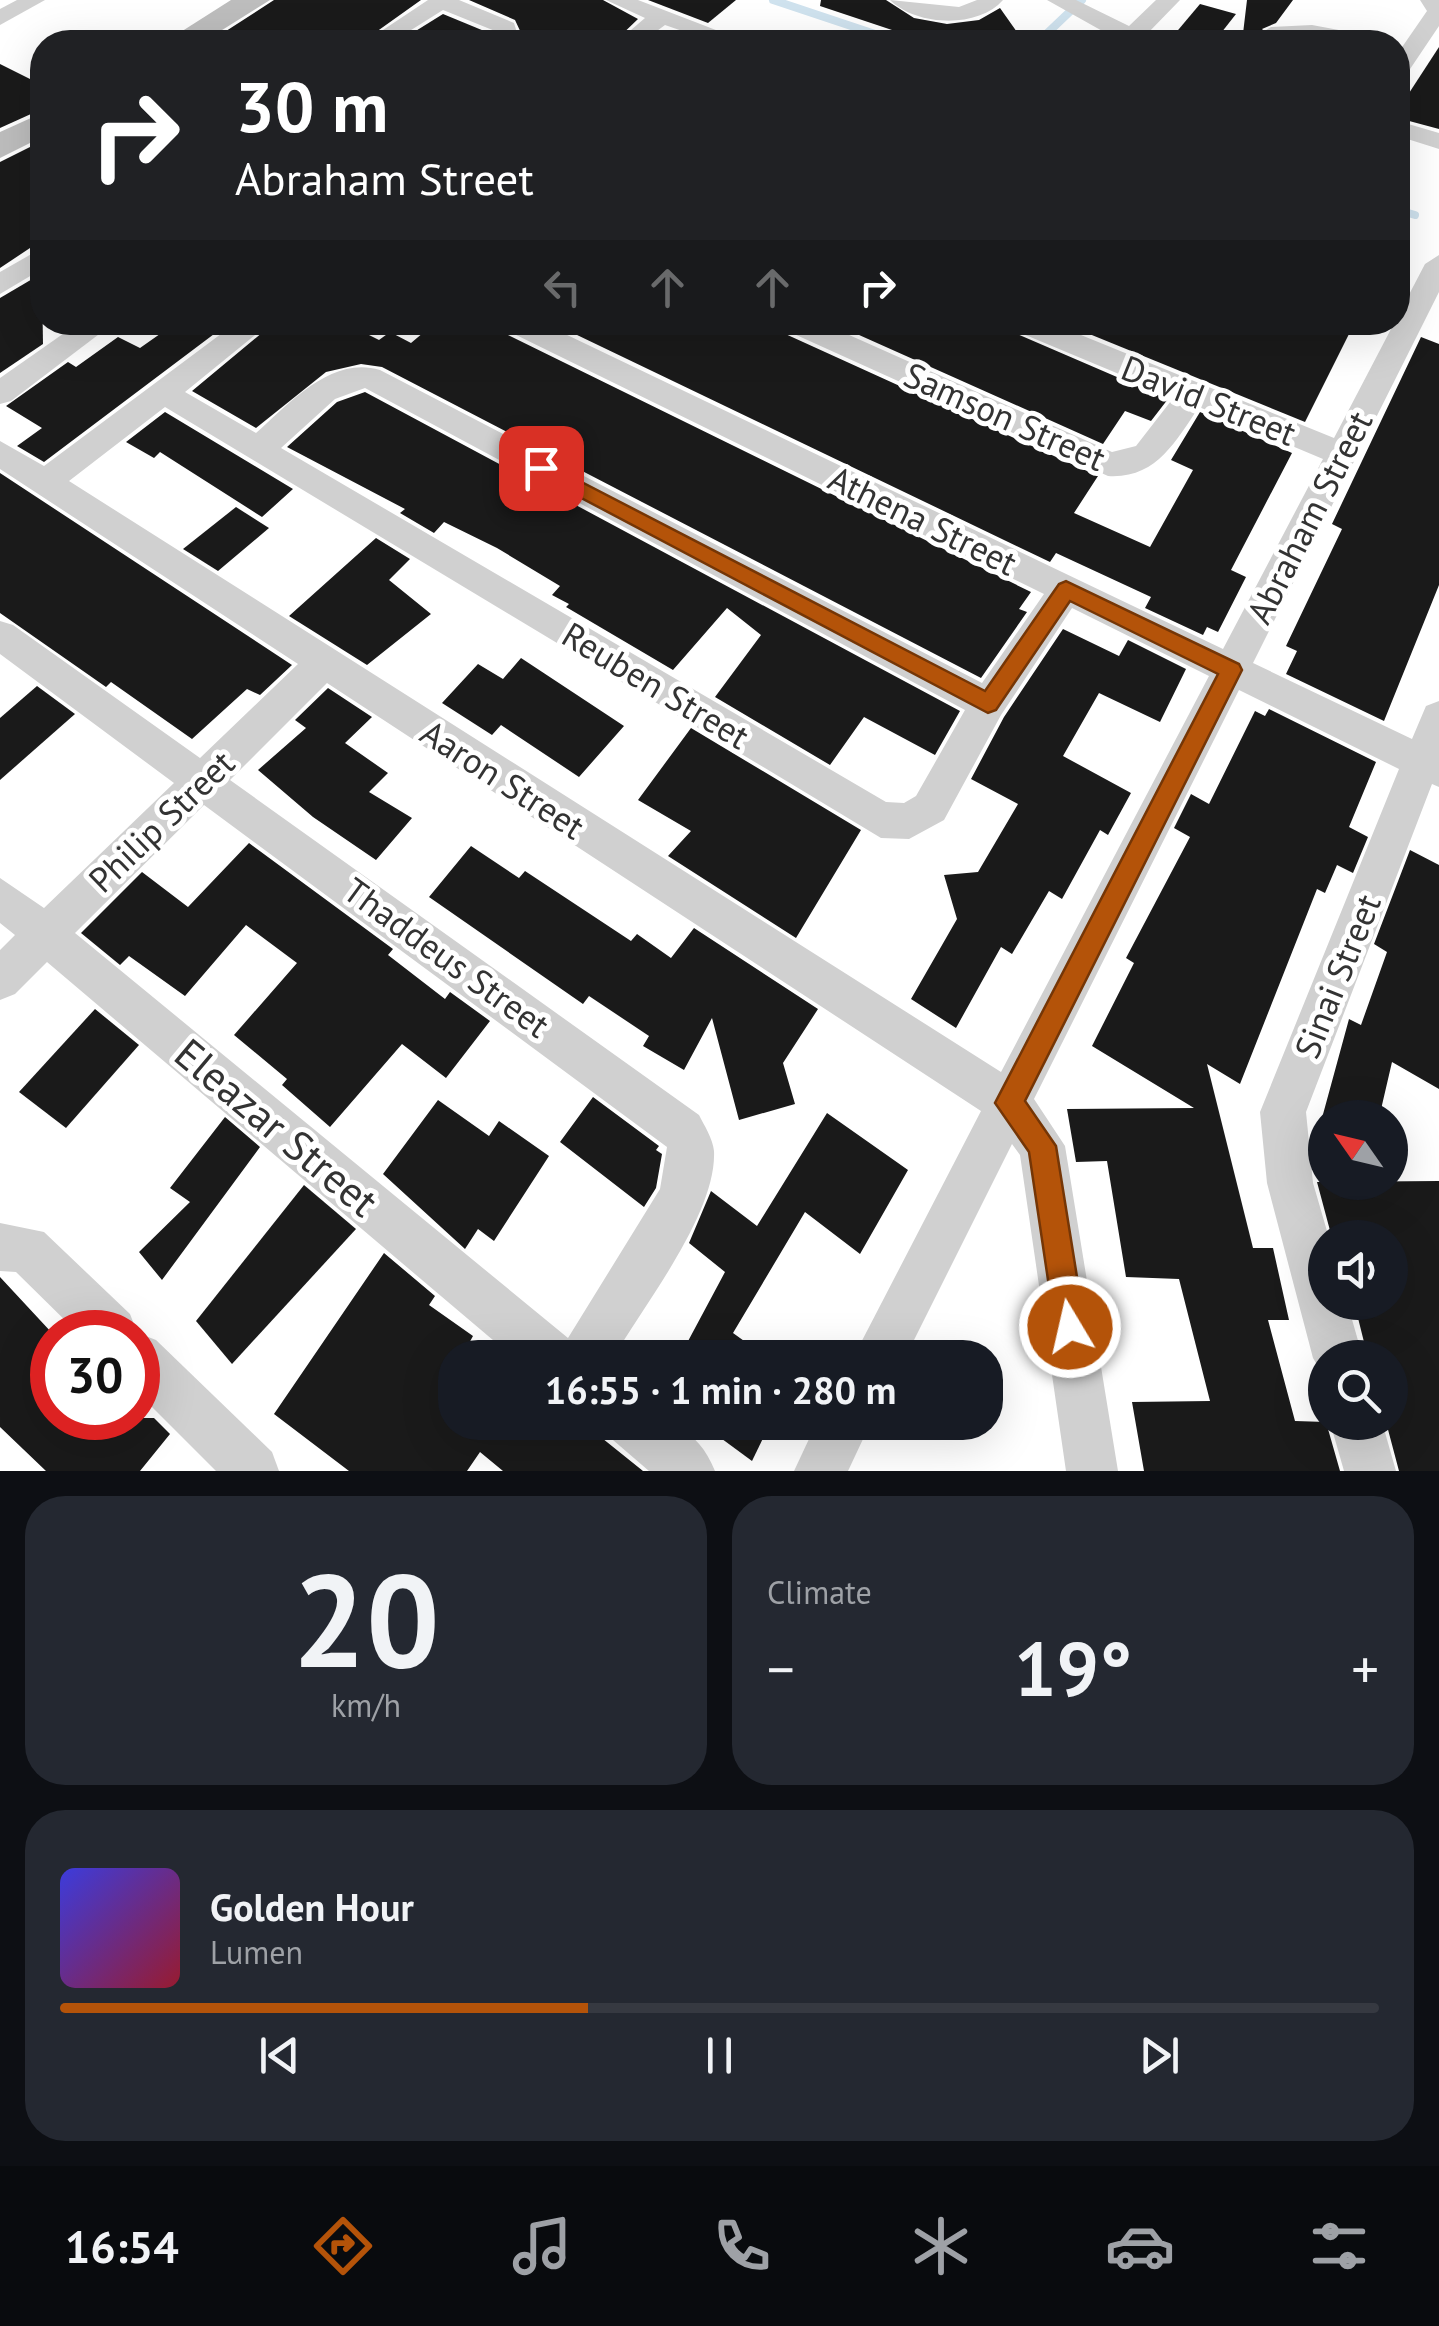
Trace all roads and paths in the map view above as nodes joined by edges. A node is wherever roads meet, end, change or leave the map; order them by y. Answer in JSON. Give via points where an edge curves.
{"nodes":[{"id":1,"x":34,"y":0,"type":"edge"},
{"id":2,"x":254,"y":0,"type":"edge"},
{"id":3,"x":443,"y":0,"type":"edge"},
{"id":4,"x":617,"y":0,"type":"edge"},
{"id":5,"x":901,"y":0,"type":"edge"},
{"id":6,"x":992,"y":0,"type":"edge"},
{"id":7,"x":1058,"y":0,"type":"edge"},
{"id":8,"x":1169,"y":0,"type":"edge"},
{"id":9,"x":1431,"y":0,"type":"edge"},
{"id":10,"x":662,"y":16,"type":"junction"},
{"id":11,"x":0,"y":18,"type":"edge"},
{"id":12,"x":202,"y":30,"type":"edge"},
{"id":13,"x":396,"y":30,"type":"edge"},
{"id":14,"x":506,"y":30,"type":"edge"},
{"id":15,"x":644,"y":30,"type":"edge"},
{"id":16,"x":701,"y":30,"type":"edge"},
{"id":17,"x":1117,"y":30,"type":"edge"},
{"id":18,"x":1145,"y":30,"type":"edge"},
{"id":19,"x":1271,"y":30,"type":"dead end"},
{"id":20,"x":1323,"y":30,"type":"edge"},
{"id":21,"x":1410,"y":45,"type":"edge"},
{"id":22,"x":30,"y":129,"type":"edge"},
{"id":23,"x":1410,"y":132,"type":"edge"},
{"id":24,"x":1439,"y":141,"type":"edge"},
{"id":25,"x":0,"y":147,"type":"edge"},
{"id":26,"x":30,"y":265,"type":"edge"},
{"id":27,"x":0,"y":285,"type":"edge"},
{"id":28,"x":83,"y":335,"type":"edge"},
{"id":29,"x":240,"y":335,"type":"edge"},
{"id":30,"x":541,"y":335,"type":"edge"},
{"id":31,"x":823,"y":335,"type":"edge"},
{"id":32,"x":1051,"y":335,"type":"edge"},
{"id":33,"x":1395,"y":335,"type":"edge"},
{"id":34,"x":0,"y":393,"type":"edge"},
{"id":35,"x":164,"y":393,"type":"junction"},
{"id":36,"x":1192,"y":395,"type":"junction"},
{"id":37,"x":260,"y":448,"type":"junction"},
{"id":38,"x":0,"y":453,"type":"edge"},
{"id":39,"x":1342,"y":454,"type":"junction"},
{"id":40,"x":45,"y":482,"type":"junction"},
{"id":41,"x":1066,"y":590,"type":"junction"},
{"id":42,"x":0,"y":636,"type":"edge"},
{"id":43,"x":322,"y":664,"type":"junction"},
{"id":44,"x":1231,"y":670,"type":"junction"},
{"id":45,"x":988,"y":704,"type":"junction"},
{"id":46,"x":1439,"y":717,"type":"edge"},
{"id":47,"x":1430,"y":766,"type":"edge"},
{"id":48,"x":202,"y":781,"type":"junction"},
{"id":49,"x":0,"y":896,"type":"edge"},
{"id":50,"x":45,"y":934,"type":"junction"},
{"id":51,"x":0,"y":978,"type":"edge"},
{"id":52,"x":1009,"y":1103,"type":"junction"},
{"id":53,"x":0,"y":1247,"type":"edge"},
{"id":54,"x":89,"y":1310,"type":"edge"},
{"id":55,"x":531,"y":1340,"type":"edge"},
{"id":56,"x":595,"y":1340,"type":"edge"},
{"id":57,"x":887,"y":1340,"type":"edge"},
{"id":58,"x":1333,"y":1340,"type":"edge"},
{"id":59,"x":160,"y":1380,"type":"edge"},
{"id":60,"x":652,"y":1440,"type":"edge"},
{"id":61,"x":836,"y":1440,"type":"edge"},
{"id":62,"x":1361,"y":1440,"type":"edge"},
{"id":63,"x":253,"y":1471,"type":"edge"},
{"id":64,"x":689,"y":1471,"type":"edge"},
{"id":65,"x":820,"y":1471,"type":"edge"},
{"id":66,"x":1092,"y":1471,"type":"edge"},
{"id":67,"x":1370,"y":1471,"type":"edge"}],
"edges":[{"from":1,"to":11,"type":"street"},
{"from":2,"to":12,"type":"street"},
{"from":3,"to":13,"type":"street"},
{"from":3,"to":14,"type":"street"},
{"from":4,"to":10,"type":"street"},
{"from":5,"to":6,"type":"street","via":[[960,15]]},
{"from":7,"to":17,"type":"street"},
{"from":8,"to":18,"type":"street"},
{"from":9,"to":21,"type":"street","via":[[1438,10]]},
{"from":10,"to":15,"type":"street"},
{"from":10,"to":16,"type":"street"},
{"from":19,"to":20,"type":"lane"},
{"from":22,"to":25,"type":"street"},
{"from":23,"to":24,"type":"street"},
{"from":26,"to":27,"type":"street"},
{"from":28,"to":34,"type":"street"},
{"from":29,"to":35,"type":"street"},
{"from":30,"to":41,"type":"street","name":"Athena Street"},
{"from":31,"to":36,"type":"street","name":"Samson Street","via":[[1128,468],[1143,461]]},
{"from":32,"to":36,"type":"street","name":"David Street"},
{"from":33,"to":39,"type":"street","name":"Abraham Street"},
{"from":35,"to":37,"type":"street","name":"Reuben Street"},
{"from":35,"to":40,"type":"street"},
{"from":36,"to":39,"type":"street","name":"David Street"},
{"from":37,"to":45,"type":"street","via":[[335,384],[369,377]]},
{"from":37,"to":45,"type":"street","name":"Reuben Street","via":[[881,820],[909,820],[930,808]]},
{"from":38,"to":40,"type":"street","name":"Aaron Street"},
{"from":39,"to":44,"type":"street","name":"Abraham Street"},
{"from":40,"to":43,"type":"street","name":"Aaron Street"},
{"from":41,"to":44,"type":"street","name":"Athena Street"},
{"from":41,"to":45,"type":"street","name":"Reuben Street"},
{"from":42,"to":48,"type":"street","name":"Thaddeus Street"},
{"from":43,"to":48,"type":"street","name":"Philip Street"},
{"from":43,"to":52,"type":"street","name":"Aaron Street"},
{"from":44,"to":47,"type":"street","name":"Athena Street"},
{"from":44,"to":52,"type":"street","name":"Abraham Street"},
{"from":46,"to":47,"type":"street","name":"Sinai Street"},
{"from":47,"to":58,"type":"street","name":"Sinai Street","via":[[1283,1112],[1290,1183]]},
{"from":48,"to":50,"type":"street","name":"Philip Street"},
{"from":48,"to":56,"type":"street","name":"Thaddeus Street","via":[[682,1131],[691,1149],[682,1196]]},
{"from":49,"to":50,"type":"street","name":"Eleazar Street"},
{"from":50,"to":51,"type":"street","name":"Philip Street"},
{"from":50,"to":55,"type":"street","name":"Eleazar Street"},
{"from":52,"to":57,"type":"street","name":"Abraham Street"},
{"from":52,"to":66,"type":"street","name":"Aaron Street","via":[[1042,1146]]},
{"from":53,"to":54,"type":"street","via":[[27,1249]]},
{"from":59,"to":63,"type":"street"},
{"from":60,"to":64,"type":"street"},
{"from":61,"to":65,"type":"street"},
{"from":62,"to":67,"type":"street"}]}
